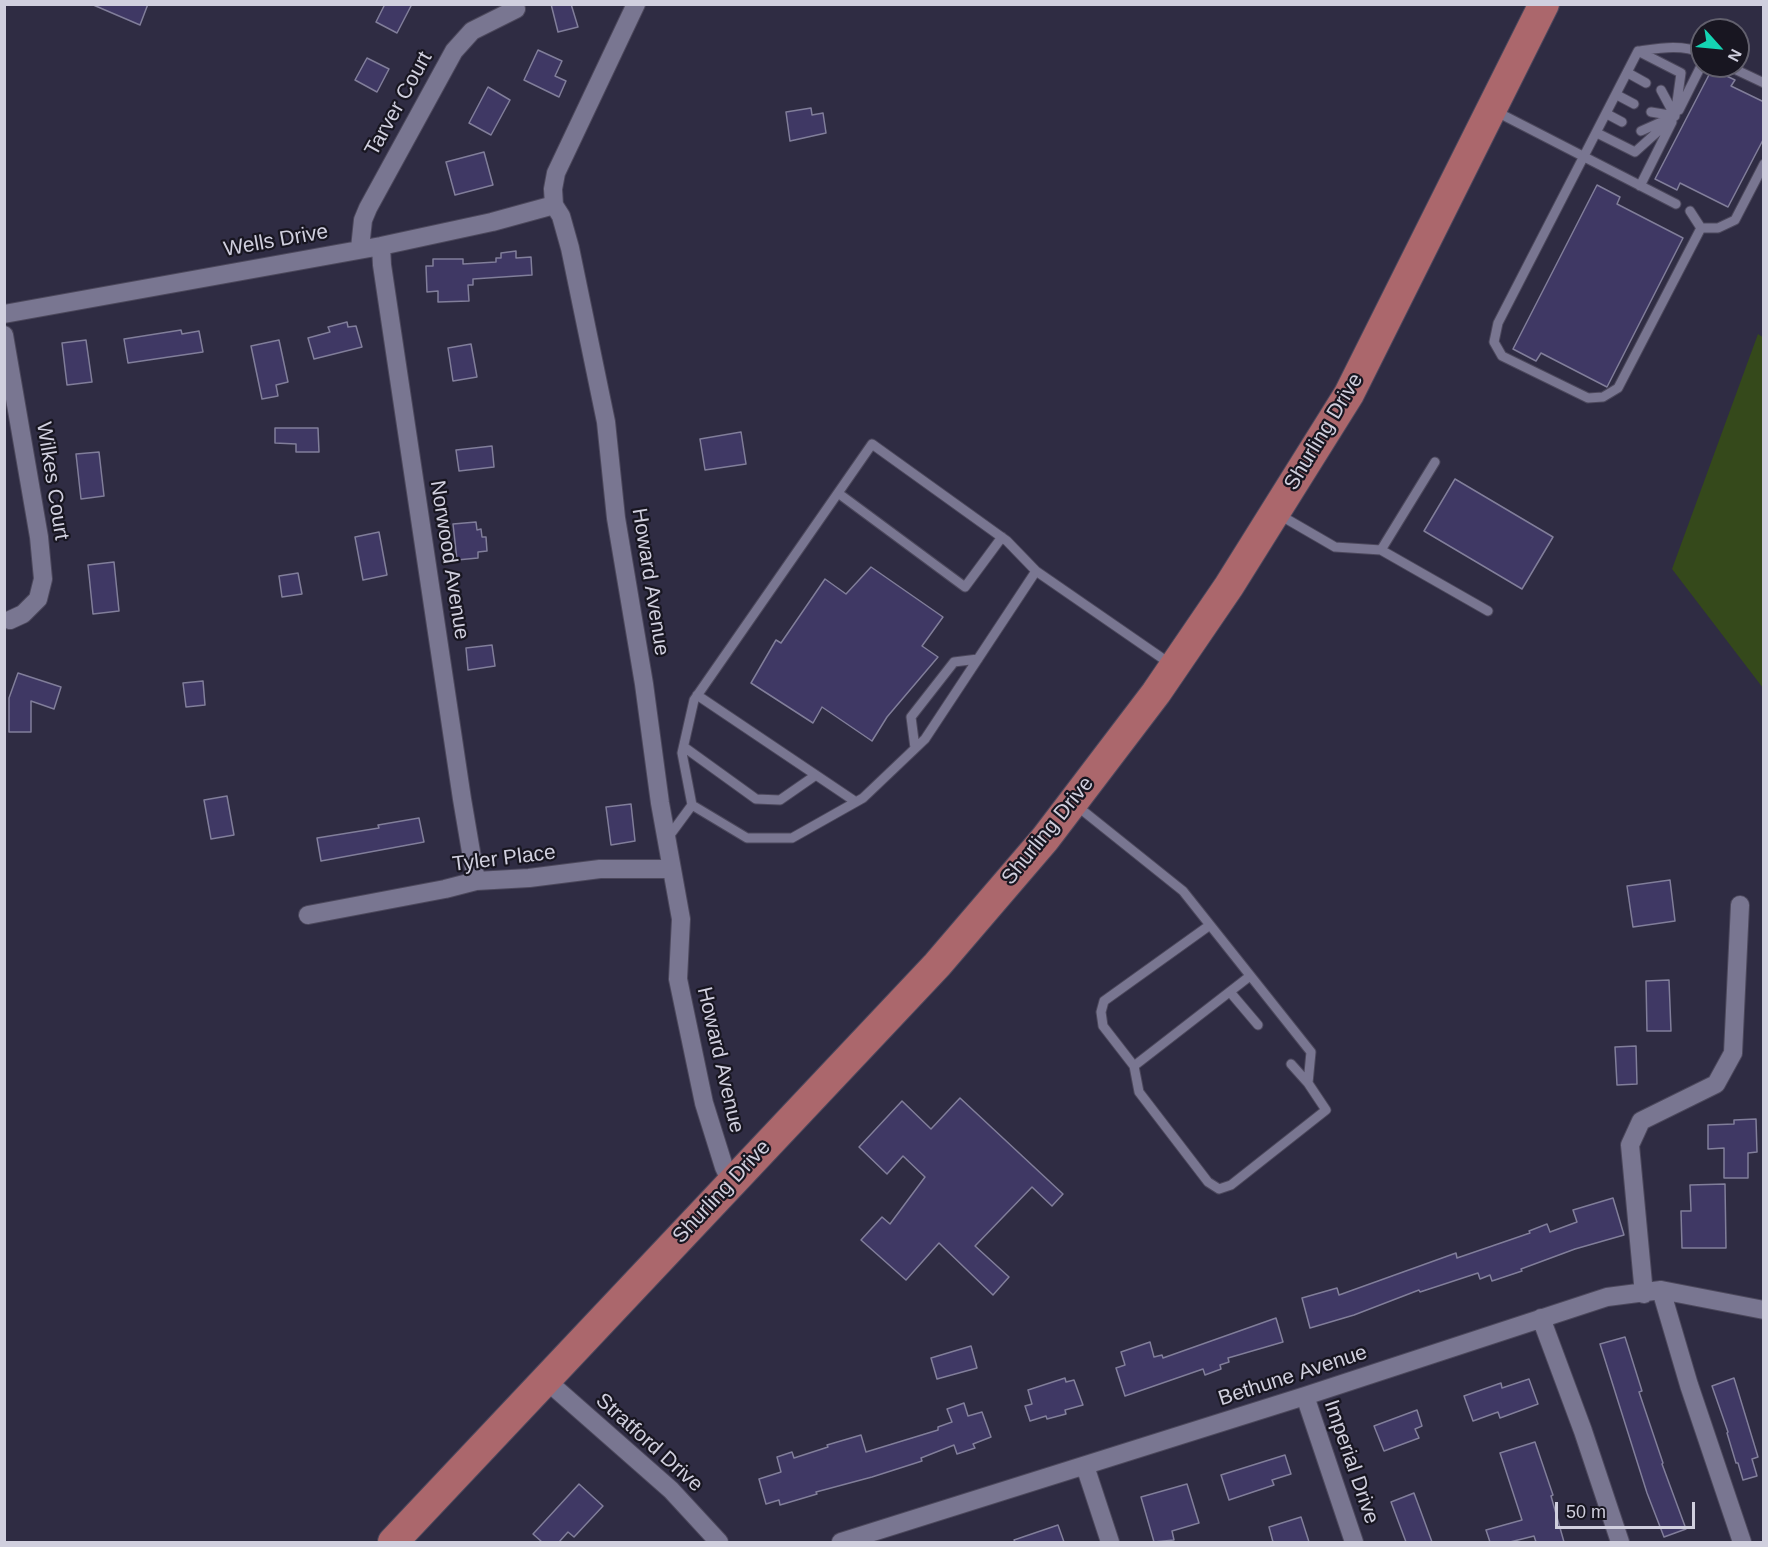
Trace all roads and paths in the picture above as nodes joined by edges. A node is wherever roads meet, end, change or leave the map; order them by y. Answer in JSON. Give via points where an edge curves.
{"nodes":[{"id":1,"x":636,"y":4,"type":"edge"},
{"id":2,"x":1544,"y":4,"type":"edge"},
{"id":3,"x":516,"y":9,"type":"dead end"},
{"id":4,"x":1690,"y":48,"type":"edge"},
{"id":5,"x":1638,"y":51,"type":"junction"},
{"id":6,"x":1628,"y":73,"type":"junction"},
{"id":7,"x":1750,"y":76,"type":"edge"},
{"id":8,"x":1695,"y":78,"type":"edge"},
{"id":9,"x":1646,"y":82,"type":"dead end"},
{"id":10,"x":1764,"y":83,"type":"edge"},
{"id":11,"x":1661,"y":90,"type":"dead end"},
{"id":12,"x":1617,"y":95,"type":"junction"},
{"id":13,"x":1634,"y":104,"type":"dead end"},
{"id":14,"x":1492,"y":110,"type":"junction"},
{"id":15,"x":1651,"y":112,"type":"dead end"},
{"id":16,"x":1607,"y":114,"type":"junction"},
{"id":17,"x":1675,"y":116,"type":"junction"},
{"id":18,"x":1622,"y":122,"type":"dead end"},
{"id":19,"x":1641,"y":131,"type":"dead end"},
{"id":20,"x":1597,"y":133,"type":"junction"},
{"id":21,"x":1585,"y":156,"type":"junction"},
{"id":22,"x":1764,"y":164,"type":"edge"},
{"id":23,"x":1640,"y":186,"type":"junction"},
{"id":24,"x":1676,"y":204,"type":"dead end"},
{"id":25,"x":554,"y":205,"type":"junction"},
{"id":26,"x":1690,"y":211,"type":"dead end"},
{"id":27,"x":1701,"y":228,"type":"junction"},
{"id":28,"x":381,"y":246,"type":"junction"},
{"id":29,"x":360,"y":248,"type":"junction"},
{"id":30,"x":4,"y":314,"type":"edge"},
{"id":31,"x":4,"y":335,"type":"edge"},
{"id":32,"x":1435,"y":462,"type":"dead end"},
{"id":33,"x":838,"y":494,"type":"junction"},
{"id":34,"x":1275,"y":513,"type":"junction"},
{"id":35,"x":1002,"y":537,"type":"junction"},
{"id":36,"x":1381,"y":550,"type":"junction"},
{"id":37,"x":1036,"y":572,"type":"junction"},
{"id":38,"x":1488,"y":611,"type":"dead end"},
{"id":39,"x":10,"y":620,"type":"dead end"},
{"id":40,"x":978,"y":659,"type":"junction"},
{"id":41,"x":1174,"y":666,"type":"junction"},
{"id":42,"x":697,"y":695,"type":"junction"},
{"id":43,"x":684,"y":747,"type":"junction"},
{"id":44,"x":915,"y":748,"type":"junction"},
{"id":45,"x":816,"y":775,"type":"junction"},
{"id":46,"x":855,"y":802,"type":"junction"},
{"id":47,"x":1072,"y":803,"type":"junction"},
{"id":48,"x":692,"y":805,"type":"junction"},
{"id":49,"x":667,"y":839,"type":"junction"},
{"id":50,"x":672,"y":869,"type":"junction"},
{"id":51,"x":476,"y":881,"type":"junction"},
{"id":52,"x":1740,"y":905,"type":"dead end"},
{"id":53,"x":308,"y":915,"type":"dead end"},
{"id":54,"x":1210,"y":925,"type":"junction"},
{"id":55,"x":1250,"y":976,"type":"junction"},
{"id":56,"x":1230,"y":992,"type":"junction"},
{"id":57,"x":1258,"y":1025,"type":"dead end"},
{"id":58,"x":1291,"y":1064,"type":"dead end"},
{"id":59,"x":1134,"y":1066,"type":"junction"},
{"id":60,"x":1308,"y":1083,"type":"junction"},
{"id":61,"x":731,"y":1182,"type":"junction"},
{"id":62,"x":1652,"y":1292,"type":"junction"},
{"id":63,"x":1764,"y":1310,"type":"edge"},
{"id":64,"x":1541,"y":1318,"type":"junction"},
{"id":65,"x":546,"y":1380,"type":"junction"},
{"id":66,"x":1305,"y":1396,"type":"junction"},
{"id":67,"x":1084,"y":1466,"type":"junction"},
{"id":68,"x":393,"y":1542,"type":"edge"},
{"id":69,"x":719,"y":1542,"type":"edge"},
{"id":70,"x":841,"y":1542,"type":"edge"},
{"id":71,"x":1110,"y":1542,"type":"edge"},
{"id":72,"x":1354,"y":1542,"type":"edge"},
{"id":73,"x":1620,"y":1542,"type":"edge"},
{"id":74,"x":1742,"y":1542,"type":"edge"}],
"edges":[{"from":1,"to":25,"type":"street","name":"Howard Avenue","via":[[556,173]]},
{"from":2,"to":14,"type":"main road","name":"Shurling Drive"},
{"from":3,"to":29,"type":"street","name":"Tarver Court","via":[[472,31],[453,51],[368,208]]},
{"from":4,"to":5,"type":"lane"},
{"from":5,"to":6,"type":"lane"},
{"from":5,"to":17,"type":"lane","via":[[1681,73]]},
{"from":6,"to":9,"type":"lane"},
{"from":6,"to":12,"type":"lane"},
{"from":7,"to":10,"type":"lane"},
{"from":8,"to":17,"type":"lane"},
{"from":11,"to":17,"type":"lane"},
{"from":12,"to":13,"type":"lane"},
{"from":12,"to":16,"type":"lane"},
{"from":14,"to":21,"type":"lane"},
{"from":14,"to":34,"type":"main road","name":"Shurling Drive","via":[[1349,394]]},
{"from":15,"to":17,"type":"lane"},
{"from":16,"to":18,"type":"lane"},
{"from":16,"to":20,"type":"lane"},
{"from":17,"to":19,"type":"lane"},
{"from":17,"to":20,"type":"lane","via":[[1635,153]]},
{"from":17,"to":23,"type":"lane"},
{"from":20,"to":21,"type":"lane"},
{"from":21,"to":23,"type":"lane"},
{"from":21,"to":27,"type":"lane","via":[[1498,323],[1494,342],[1502,356],[1588,398],[1603,397],[1618,388]]},
{"from":22,"to":27,"type":"lane","via":[[1736,220],[1718,228]]},
{"from":23,"to":24,"type":"lane"},
{"from":25,"to":28,"type":"street","name":"Wells Drive"},
{"from":25,"to":49,"type":"street","name":"Howard Avenue","via":[[570,248],[606,422],[616,518]]},
{"from":26,"to":27,"type":"lane"},
{"from":28,"to":29,"type":"street","name":"Wells Drive"},
{"from":28,"to":51,"type":"street","name":"Norwood Avenue"},
{"from":29,"to":30,"type":"street","name":"Wells Drive"},
{"from":31,"to":39,"type":"street","name":"Wilkes Court","via":[[43,579],[38,599]]},
{"from":32,"to":36,"type":"lane"},
{"from":33,"to":35,"type":"lane","via":[[965,587]]},
{"from":33,"to":35,"type":"lane","via":[[872,444]]},
{"from":33,"to":42,"type":"lane"},
{"from":34,"to":36,"type":"lane","via":[[1335,547]]},
{"from":34,"to":41,"type":"main road","name":"Shurling Drive"},
{"from":35,"to":37,"type":"lane"},
{"from":36,"to":38,"type":"lane"},
{"from":37,"to":40,"type":"lane"},
{"from":37,"to":41,"type":"lane"},
{"from":40,"to":44,"type":"lane"},
{"from":40,"to":44,"type":"lane","via":[[954,662],[911,717]]},
{"from":41,"to":47,"type":"main road","name":"Shurling Drive"},
{"from":42,"to":43,"type":"lane"},
{"from":42,"to":45,"type":"lane"},
{"from":43,"to":45,"type":"lane","via":[[756,799],[780,800]]},
{"from":43,"to":48,"type":"lane"},
{"from":44,"to":46,"type":"lane"},
{"from":45,"to":46,"type":"lane"},
{"from":46,"to":48,"type":"lane","via":[[792,838],[747,838]]},
{"from":47,"to":54,"type":"lane","via":[[1183,891]]},
{"from":47,"to":61,"type":"main road","name":"Shurling Drive","via":[[937,965]]},
{"from":48,"to":49,"type":"lane"},
{"from":49,"to":50,"type":"street","name":"Howard Avenue"},
{"from":50,"to":51,"type":"street","name":"Tyler Place","via":[[600,869]]},
{"from":50,"to":61,"type":"street","name":"Howard Avenue","via":[[681,919],[678,979],[704,1103]]},
{"from":51,"to":53,"type":"street","name":"Tyler Place"},
{"from":52,"to":62,"type":"street","via":[[1733,1053],[1716,1084],[1641,1121],[1630,1145]]},
{"from":54,"to":55,"type":"lane"},
{"from":54,"to":59,"type":"lane","via":[[1104,1001],[1103,1026]]},
{"from":55,"to":56,"type":"lane"},
{"from":55,"to":60,"type":"lane","via":[[1311,1052]]},
{"from":56,"to":57,"type":"lane"},
{"from":56,"to":59,"type":"lane"},
{"from":58,"to":60,"type":"lane"},
{"from":59,"to":60,"type":"lane","via":[[1139,1092],[1208,1182],[1219,1189],[1231,1185],[1326,1110]]},
{"from":61,"to":65,"type":"main road","name":"Shurling Drive"},
{"from":62,"to":63,"type":"street","name":"Bethune Avenue"},
{"from":62,"to":64,"type":"street","name":"Bethune Avenue","via":[[1607,1297]]},
{"from":62,"to":74,"type":"street","via":[[1689,1385]]},
{"from":64,"to":66,"type":"street","name":"Bethune Avenue"},
{"from":64,"to":73,"type":"street"},
{"from":65,"to":68,"type":"main road","name":"Shurling Drive"},
{"from":65,"to":69,"type":"street","name":"Stratford Drive","via":[[671,1490]]},
{"from":66,"to":67,"type":"street","name":"Bethune Avenue"},
{"from":66,"to":72,"type":"street","name":"Imperial Drive"},
{"from":67,"to":70,"type":"street","name":"Bethune Avenue"},
{"from":67,"to":71,"type":"street"}]}
